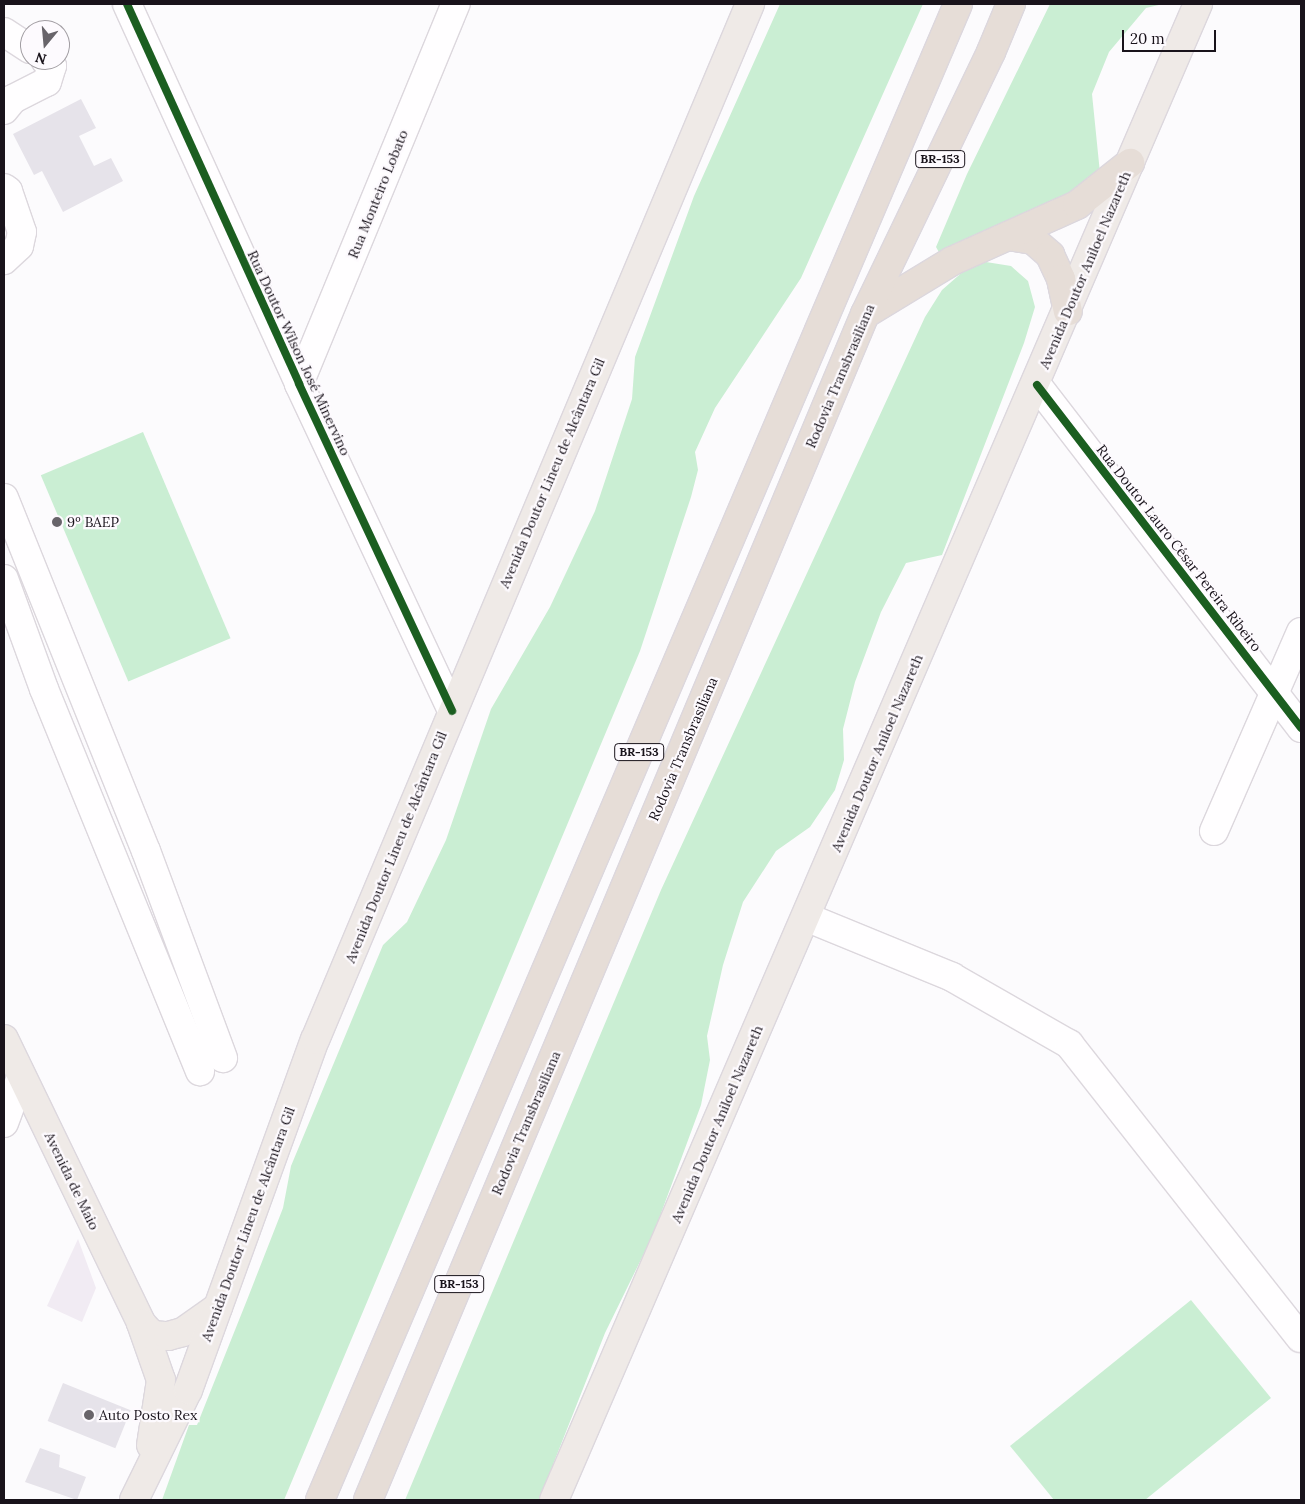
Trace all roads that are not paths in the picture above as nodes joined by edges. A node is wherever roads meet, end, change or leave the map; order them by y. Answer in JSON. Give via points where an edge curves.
{"nodes":[{"id":1,"x":127,"y":4,"type":"edge"},
{"id":2,"x":456,"y":4,"type":"edge"},
{"id":3,"x":750,"y":4,"type":"edge"},
{"id":4,"x":958,"y":4,"type":"edge"},
{"id":5,"x":1010,"y":4,"type":"edge"},
{"id":6,"x":1198,"y":4,"type":"edge"},
{"id":7,"x":4,"y":32,"type":"edge"},
{"id":8,"x":20,"y":42,"type":"edge"},
{"id":9,"x":51,"y":70,"type":"edge"},
{"id":10,"x":4,"y":110,"type":"edge"},
{"id":11,"x":1130,"y":163,"type":"junction"},
{"id":12,"x":4,"y":188,"type":"edge"},
{"id":13,"x":1008,"y":236,"type":"junction"},
{"id":14,"x":4,"y":260,"type":"edge"},
{"id":15,"x":1068,"y":310,"type":"junction"},
{"id":16,"x":865,"y":314,"type":"junction"},
{"id":17,"x":298,"y":384,"type":"junction"},
{"id":18,"x":1037,"y":385,"type":"junction"},
{"id":19,"x":4,"y":498,"type":"edge"},
{"id":20,"x":4,"y":579,"type":"edge"},
{"id":21,"x":1301,"y":632,"type":"edge"},
{"id":22,"x":1275,"y":694,"type":"junction"},
{"id":23,"x":452,"y":711,"type":"junction"},
{"id":24,"x":1301,"y":728,"type":"edge"},
{"id":25,"x":1214,"y":832,"type":"dead end"},
{"id":26,"x":806,"y":917,"type":"junction"},
{"id":27,"x":4,"y":1039,"type":"edge"},
{"id":28,"x":21,"y":1077,"type":"junction"},
{"id":29,"x":4,"y":1123,"type":"edge"},
{"id":30,"x":218,"y":1307,"type":"junction"},
{"id":31,"x":141,"y":1323,"type":"junction"},
{"id":32,"x":1300,"y":1338,"type":"edge"},
{"id":33,"x":146,"y":1472,"type":"junction"},
{"id":34,"x":134,"y":1500,"type":"edge"},
{"id":35,"x":320,"y":1500,"type":"edge"},
{"id":36,"x":368,"y":1500,"type":"edge"},
{"id":37,"x":554,"y":1500,"type":"edge"}],
"edges":[{"from":1,"to":17,"type":"street","name":"Rua Doutor Wilson José Minervino"},
{"from":2,"to":17,"type":"street","name":"Rua Monteiro Lobato"},
{"from":3,"to":23,"type":"main road","name":"Avenida Doutor Lineu de Alcântara Gil"},
{"from":4,"to":35,"type":"highway","number":"BR-153"},
{"from":5,"to":16,"type":"highway","name":"Rodovia Transbrasiliana","number":"BR-153","via":[[991,52]]},
{"from":6,"to":11,"type":"main road","name":"Avenida Doutor Aniloel Nazareth"},
{"from":7,"to":8,"type":"street"},
{"from":9,"to":10,"type":"street","via":[[47,82],[14,100]]},
{"from":11,"to":13,"type":"highway","via":[[1077,205]]},
{"from":11,"to":15,"type":"main road","name":"Avenida Doutor Aniloel Nazareth"},
{"from":12,"to":14,"type":"street","via":[[8,191],[22,232],[19,246]]},
{"from":13,"to":15,"type":"highway","via":[[1033,240],[1050,255],[1061,279]]},
{"from":13,"to":16,"type":"highway","via":[[952,262]]},
{"from":15,"to":18,"type":"main road","name":"Avenida Doutor Aniloel Nazareth"},
{"from":16,"to":36,"type":"highway","name":"Rodovia Transbrasiliana","number":"BR-153"},
{"from":17,"to":23,"type":"street","name":"Rua Doutor Wilson José Minervino"},
{"from":18,"to":22,"type":"street","name":"Rua Doutor Lauro César Pereira Ribeiro"},
{"from":18,"to":26,"type":"main road","name":"Avenida Doutor Aniloel Nazareth"},
{"from":19,"to":20,"type":"street","via":[[146,851],[211,1065],[44,689]]},
{"from":21,"to":22,"type":"street"},
{"from":22,"to":24,"type":"street","name":"Rua Doutor Lauro César Pereira Ribeiro"},
{"from":22,"to":25,"type":"street"},
{"from":23,"to":30,"type":"main road","name":"Avenida Doutor Lineu de Alcântara Gil","via":[[315,1040]]},
{"from":26,"to":32,"type":"street","via":[[952,977],[1069,1044]]},
{"from":26,"to":37,"type":"main road","name":"Avenida Doutor Aniloel Nazareth"},
{"from":27,"to":28,"type":"main road","name":"Avenida de Maio"},
{"from":28,"to":29,"type":"street"},
{"from":28,"to":31,"type":"main road","name":"Avenida de Maio"},
{"from":30,"to":31,"type":"main road","via":[[183,1332],[168,1336],[152,1335]]},
{"from":30,"to":33,"type":"main road","name":"Avenida Doutor Lineu de Alcântara Gil","via":[[188,1390]]},
{"from":31,"to":33,"type":"main road","name":"Avenida de Maio","via":[[161,1380]]},
{"from":33,"to":34,"type":"main road","name":"Avenida Doutor Lineu de Alcântara Gil"}]}
